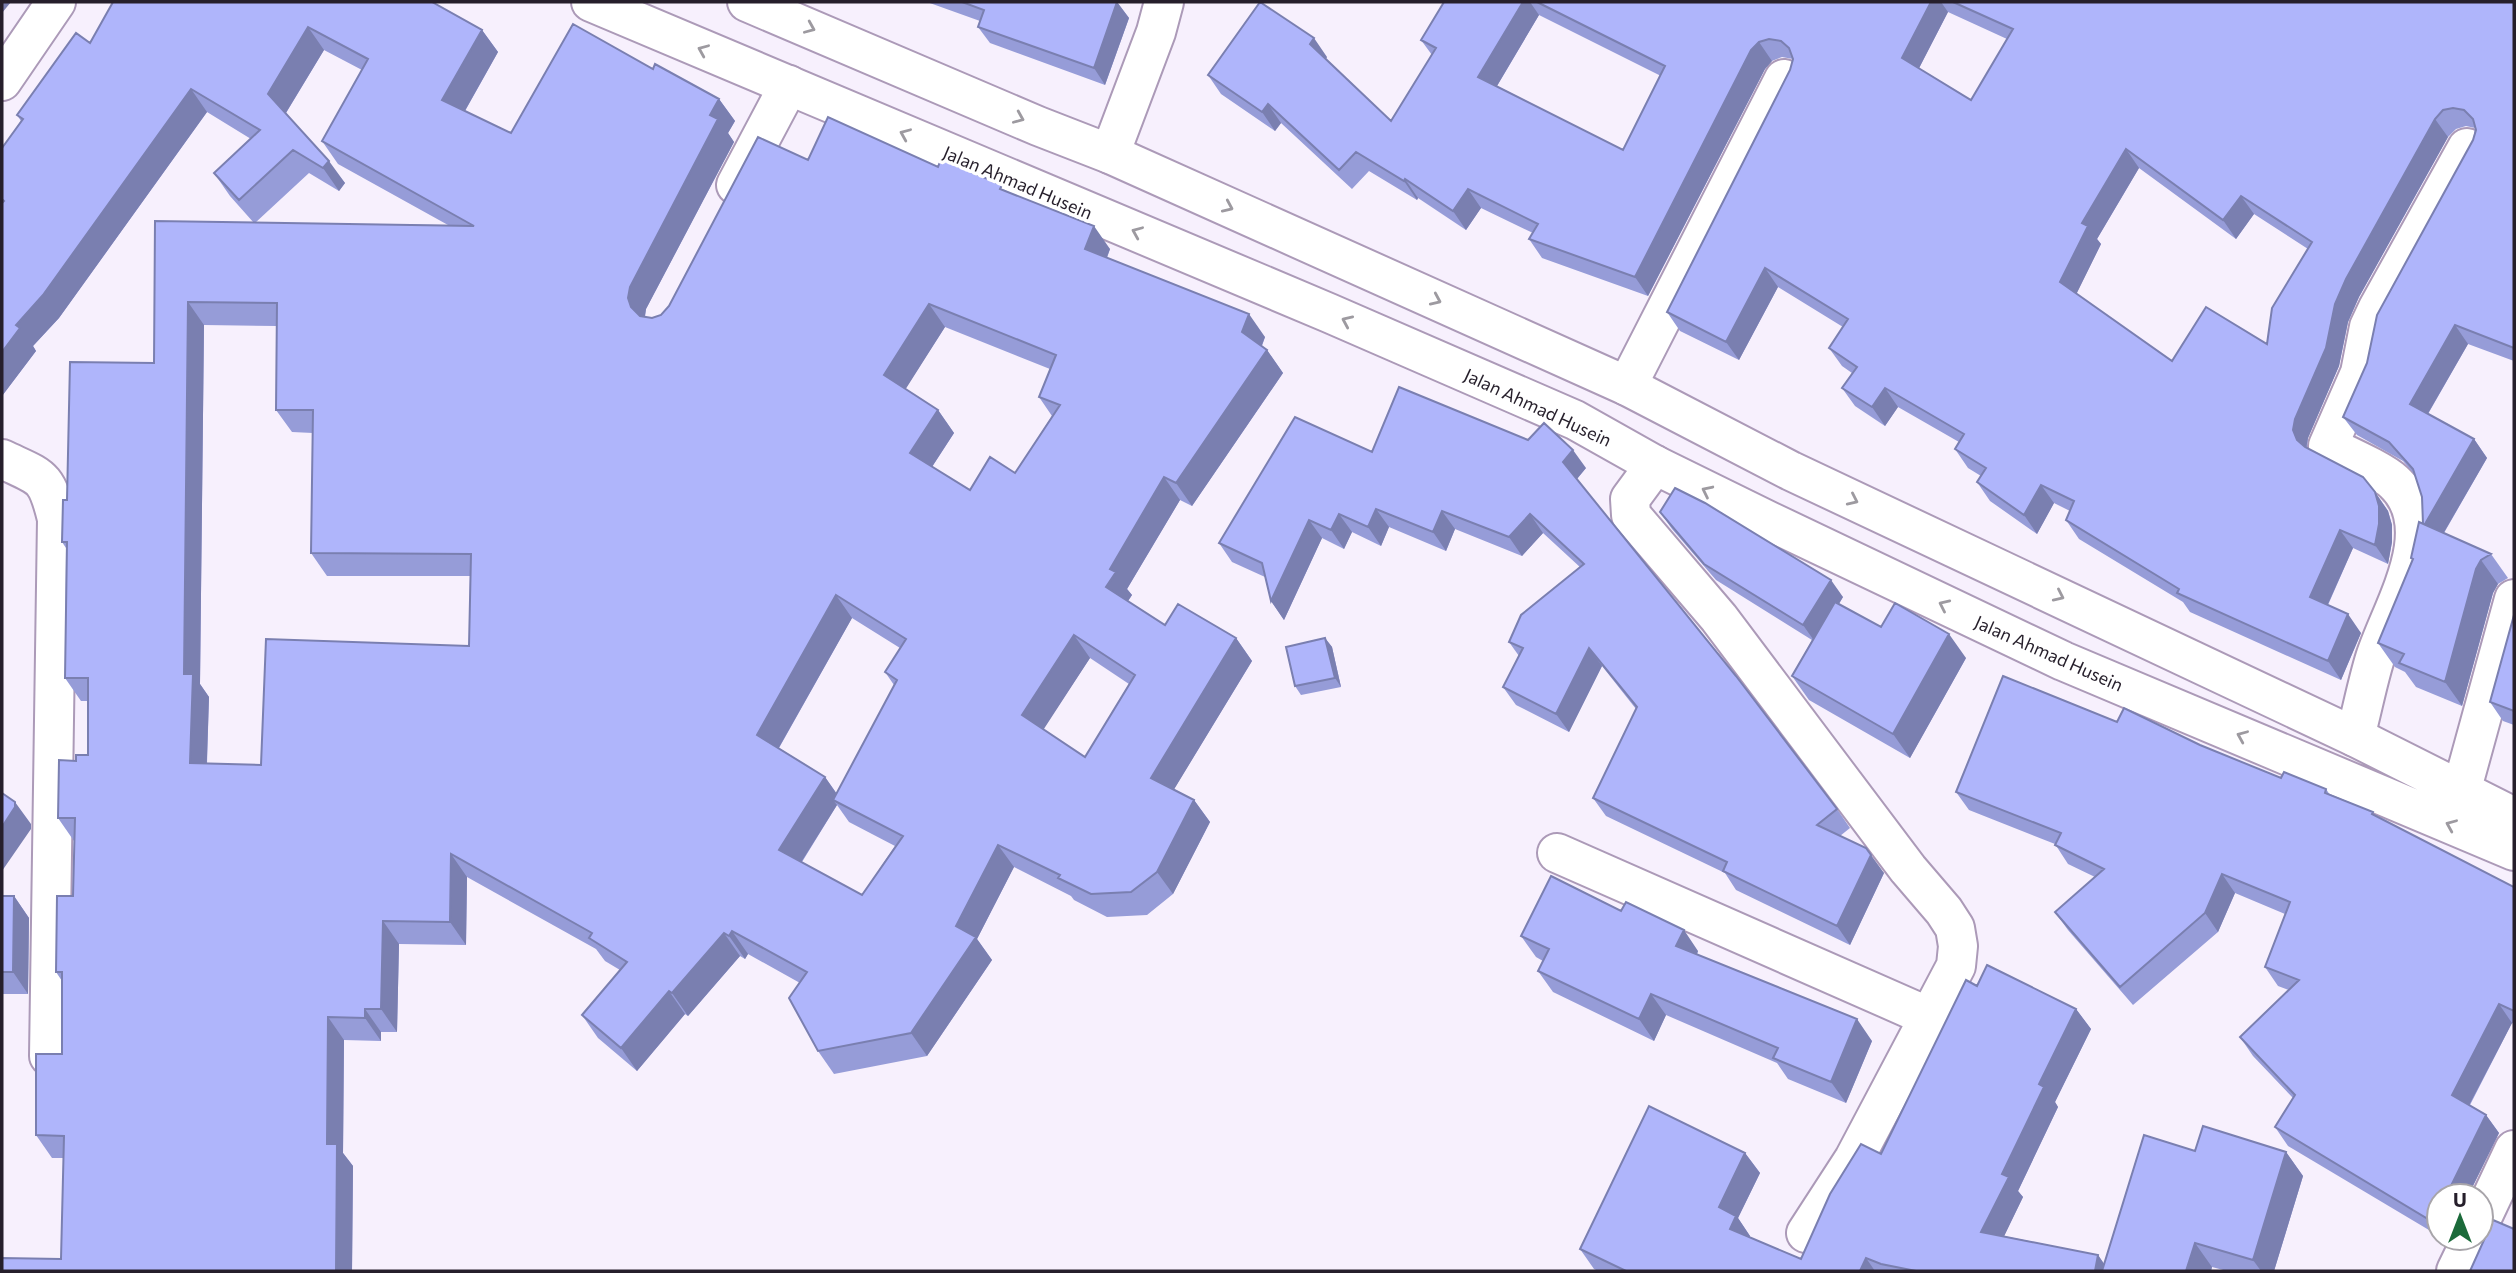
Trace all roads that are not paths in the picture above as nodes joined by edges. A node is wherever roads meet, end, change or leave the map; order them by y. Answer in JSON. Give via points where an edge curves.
{"nodes":[{"id":1,"x":56,"y":2,"type":"edge"},
{"id":2,"x":591,"y":2,"type":"edge"},
{"id":3,"x":1164,"y":2,"type":"edge"},
{"id":4,"x":759,"y":7,"type":"edge"},
{"id":5,"x":747,"y":68,"type":"junction"},
{"id":6,"x":1784,"y":79,"type":"edge"},
{"id":7,"x":2,"y":80,"type":"edge"},
{"id":8,"x":789,"y":85,"type":"junction"},
{"id":9,"x":2467,"y":148,"type":"edge"},
{"id":10,"x":1110,"y":154,"type":"junction"},
{"id":11,"x":718,"y":220,"type":"edge"},
{"id":12,"x":1627,"y":386,"type":"junction"},
{"id":13,"x":2,"y":459,"type":"edge"},
{"id":14,"x":1655,"y":465,"type":"junction"},
{"id":15,"x":2514,"y":599,"type":"edge"},
{"id":16,"x":2355,"y":737,"type":"junction"},
{"id":17,"x":2461,"y":792,"type":"junction"},
{"id":18,"x":2514,"y":817,"type":"edge"},
{"id":19,"x":2514,"y":851,"type":"edge"},
{"id":20,"x":1557,"y":853,"type":"dead end"},
{"id":21,"x":1928,"y":1017,"type":"junction"},
{"id":22,"x":48,"y":1056,"type":"edge"},
{"id":23,"x":2514,"y":1150,"type":"edge"},
{"id":24,"x":2495,"y":1190,"type":"edge"},
{"id":25,"x":1805,"y":1233,"type":"dead end"},
{"id":26,"x":2465,"y":1252,"type":"edge"},
{"id":27,"x":2456,"y":1271,"type":"edge"}],
"edges":[{"from":1,"to":7,"type":"main road"},
{"from":5,"to":2,"type":"main road","name":"Jalan Ahmad Husein","one_way":true},
{"from":3,"to":10,"type":"main road"},
{"from":4,"to":5,"type":"main road"},
{"from":4,"to":10,"type":"main road","one_way":true},
{"from":5,"to":8,"type":"main road","name":"Jalan Ahmad Husein"},
{"from":6,"to":12,"type":"main road"},
{"from":8,"to":11,"type":"main road"},
{"from":14,"to":8,"type":"main road","name":"Jalan Ahmad Husein","one_way":true,"via":[[1550,410]]},
{"from":9,"to":16,"type":"main road","via":[[2369,327],[2360,373],[2328,446],[2393,480],[2413,514],[2412,561],[2375,658]]},
{"from":10,"to":12,"type":"main road","one_way":true},
{"from":12,"to":16,"type":"main road","one_way":true,"via":[[1791,471]]},
{"from":13,"to":22,"type":"main road","via":[[41,477],[57,519]]},
{"from":19,"to":14,"type":"main road","name":"Jalan Ahmad Husein","one_way":true,"via":[[2063,661]]},
{"from":14,"to":21,"type":"main road","via":[[1630,499],[1631,515],[1719,618],[1955,928],[1956,966]]},
{"from":15,"to":17,"type":"main road"},
{"from":16,"to":17,"type":"main road"},
{"from":17,"to":18,"type":"main road"},
{"from":20,"to":21,"type":"main road"},
{"from":21,"to":25,"type":"main road","via":[[1854,1159]]},
{"from":23,"to":24,"type":"main road"},
{"from":26,"to":27,"type":"main road"}]}
